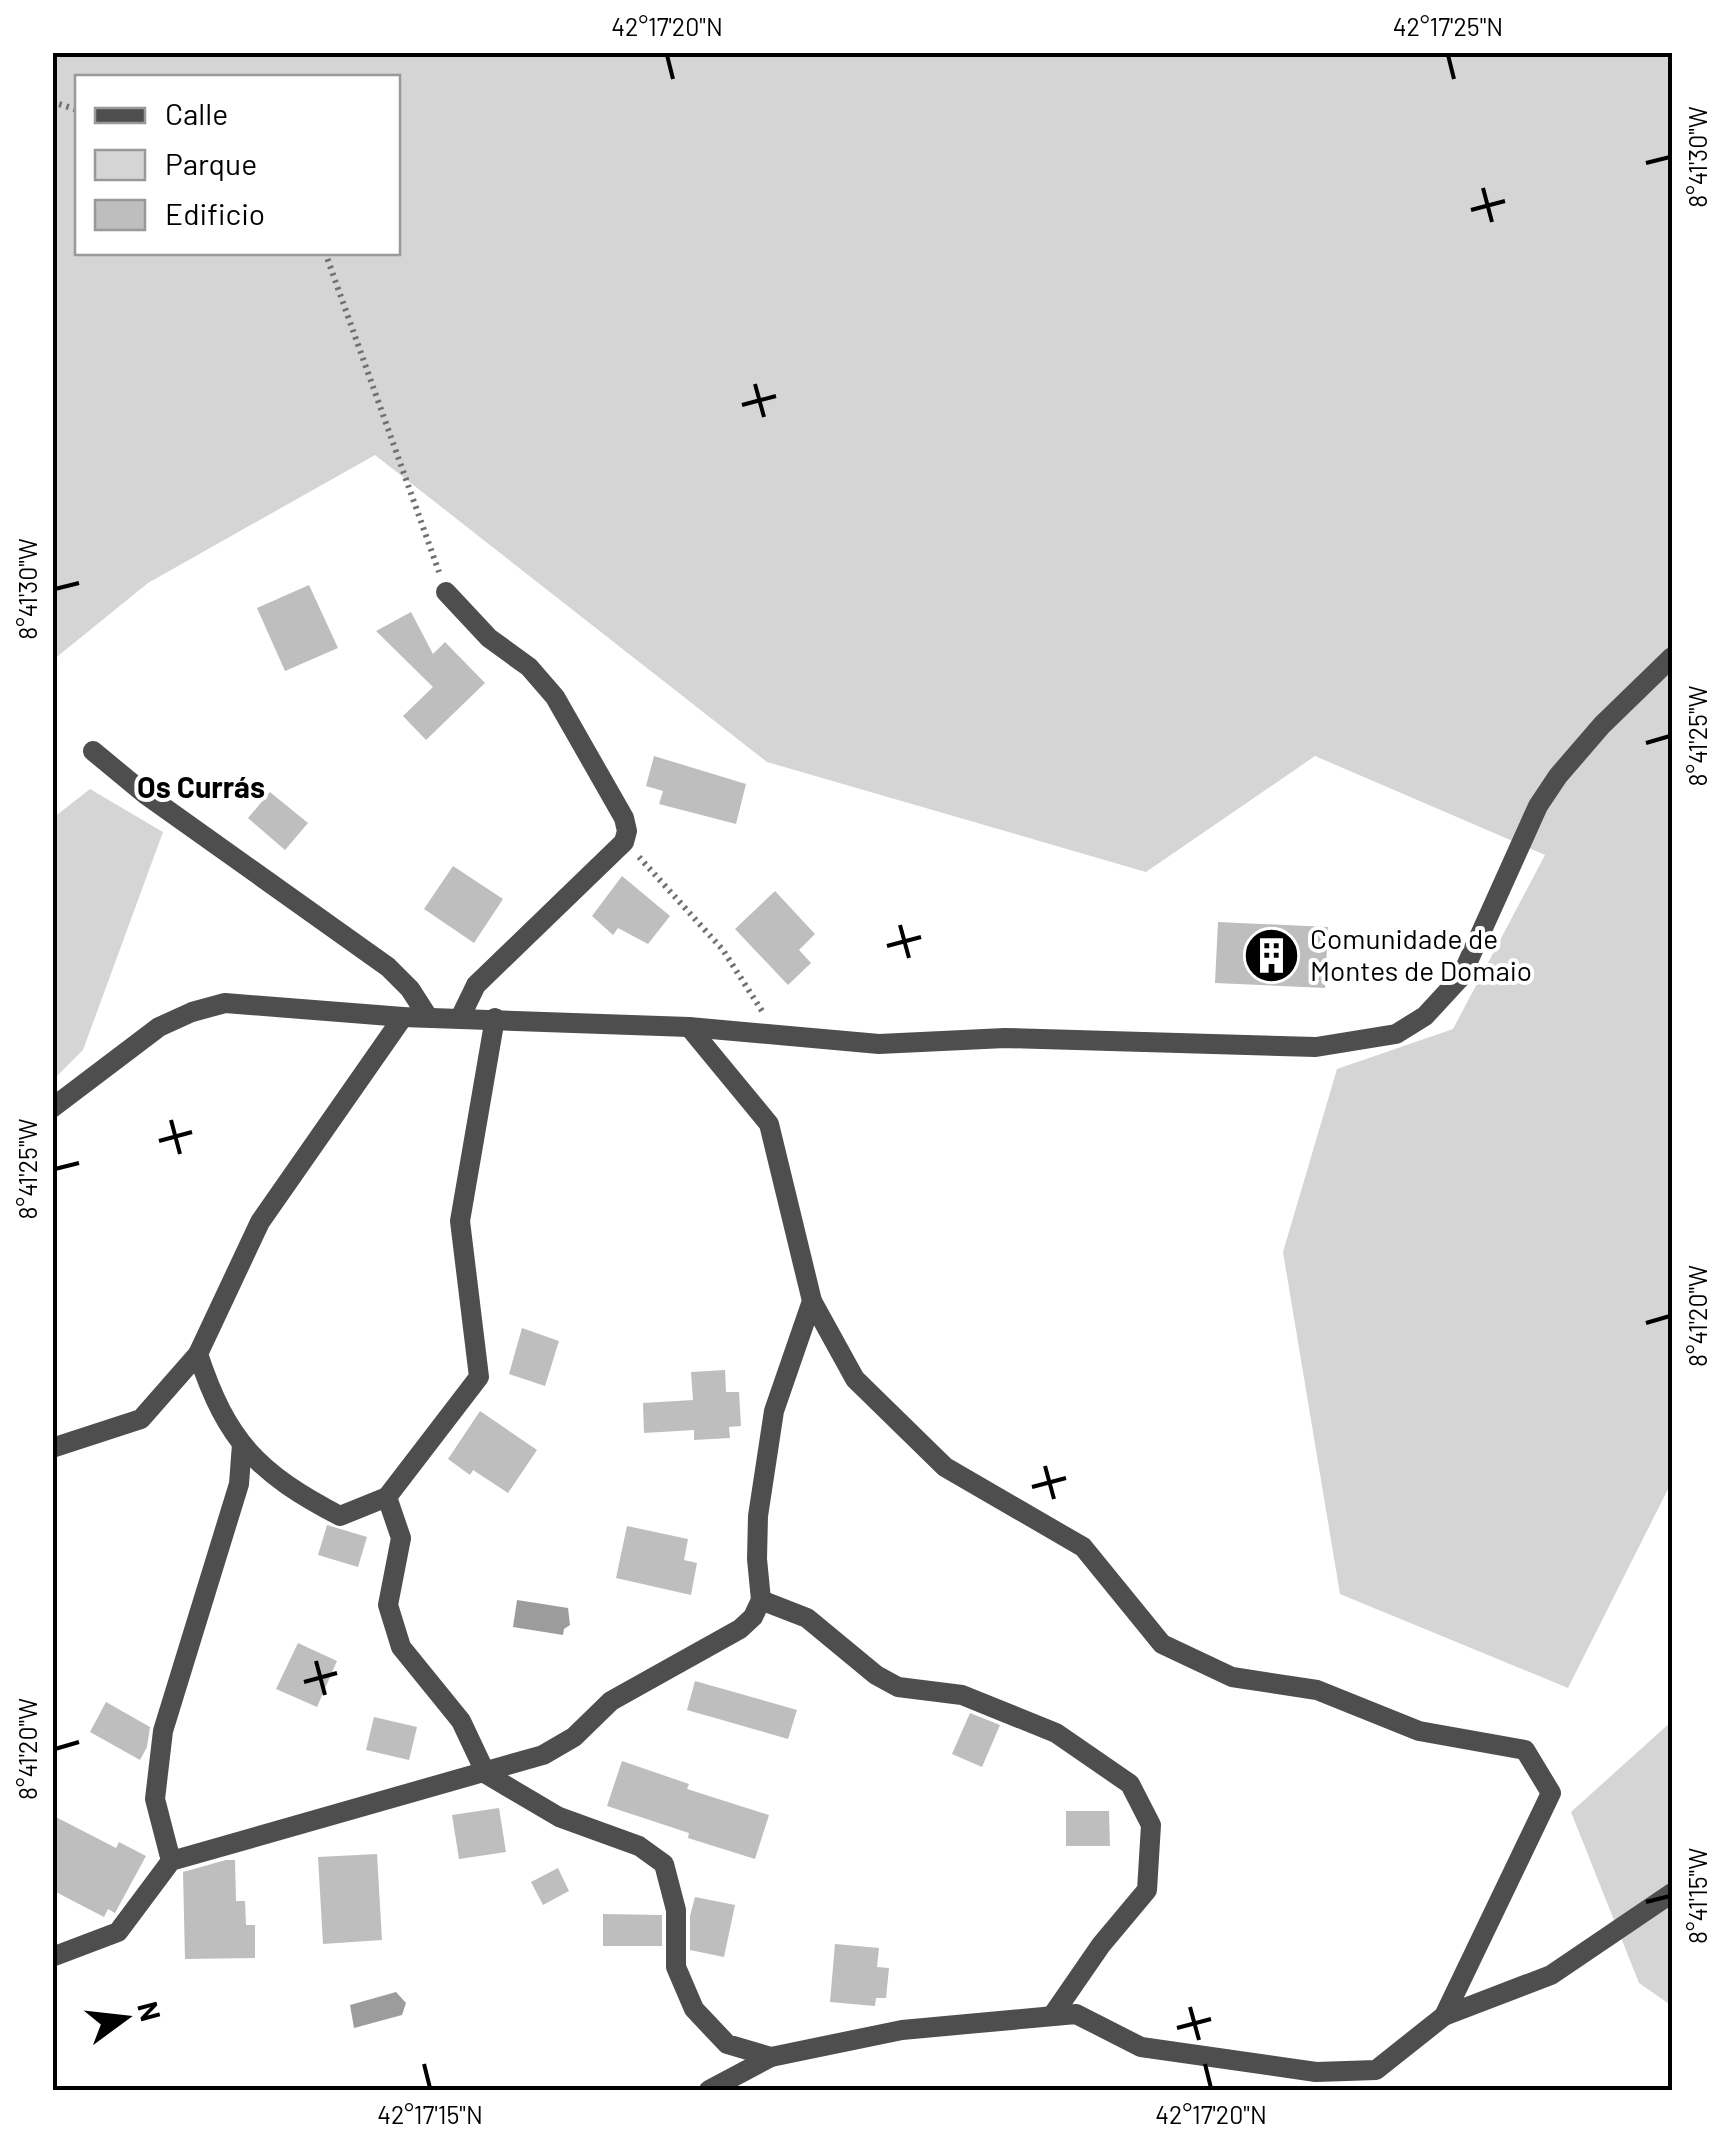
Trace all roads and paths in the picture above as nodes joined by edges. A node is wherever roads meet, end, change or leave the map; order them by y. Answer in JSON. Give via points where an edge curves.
{"nodes":[{"id":1,"x":326,"y":255,"type":"edge"},
{"id":2,"x":446,"y":592,"type":"joint"},
{"id":3,"x":1672,"y":658,"type":"edge"},
{"id":4,"x":93,"y":751,"type":"dead end"},
{"id":5,"x":624,"y":842,"type":"junction"},
{"id":6,"x":402,"y":1016,"type":"junction"},
{"id":7,"x":428,"y":1017,"type":"junction"},
{"id":8,"x":460,"y":1018,"type":"junction"},
{"id":9,"x":495,"y":1018,"type":"junction"},
{"id":10,"x":689,"y":1026,"type":"junction"},
{"id":11,"x":774,"y":1035,"type":"junction"},
{"id":12,"x":52,"y":1108,"type":"edge"},
{"id":13,"x":812,"y":1302,"type":"junction"},
{"id":14,"x":198,"y":1354,"type":"junction"},
{"id":15,"x":242,"y":1444,"type":"junction"},
{"id":16,"x":52,"y":1448,"type":"edge"},
{"id":17,"x":387,"y":1497,"type":"junction"},
{"id":18,"x":761,"y":1600,"type":"junction"},
{"id":19,"x":486,"y":1774,"type":"junction"},
{"id":20,"x":171,"y":1860,"type":"junction"},
{"id":21,"x":1672,"y":1893,"type":"edge"},
{"id":22,"x":52,"y":1956,"type":"edge"},
{"id":23,"x":1052,"y":2016,"type":"junction"},
{"id":24,"x":1444,"y":2016,"type":"junction"},
{"id":25,"x":772,"y":2058,"type":"junction"},
{"id":26,"x":709,"y":2090,"type":"edge"}],
"edges":[{"from":1,"to":2,"type":"path"},
{"from":2,"to":5,"type":"street","via":[[555,696],[624,818]]},
{"from":3,"to":11,"type":"street","via":[[1558,776],[1461,977],[1425,1016],[1396,1034],[1316,1047],[1005,1038],[879,1044]]},
{"from":4,"to":7,"type":"street","via":[[388,967]]},
{"from":5,"to":8,"type":"street","via":[[476,985]]},
{"from":5,"to":11,"type":"path","via":[[723,950]]},
{"from":6,"to":7,"type":"street"},
{"from":6,"to":12,"type":"street","via":[[225,1003],[159,1027]]},
{"from":6,"to":14,"type":"street","via":[[260,1222]]},
{"from":7,"to":8,"type":"street"},
{"from":8,"to":9,"type":"street"},
{"from":9,"to":10,"type":"street"},
{"from":9,"to":17,"type":"street","via":[[460,1221],[479,1377]]},
{"from":10,"to":11,"type":"street"},
{"from":10,"to":13,"type":"street","via":[[769,1124]]},
{"from":13,"to":18,"type":"street","via":[[774,1412],[758,1516]]},
{"from":13,"to":24,"type":"street","via":[[854,1379],[944,1468],[1083,1546],[1162,1644],[1232,1677],[1317,1690],[1419,1730],[1525,1750],[1551,1793]]},
{"from":14,"to":15,"type":"street","via":[[214,1404]]},
{"from":14,"to":16,"type":"street","via":[[141,1419]]},
{"from":15,"to":17,"type":"street","via":[[302,1496],[340,1516]]},
{"from":15,"to":20,"type":"street","via":[[239,1484],[163,1731],[154,1799]]},
{"from":17,"to":19,"type":"street","via":[[401,1538],[388,1605],[401,1647],[461,1720]]},
{"from":18,"to":19,"type":"street","via":[[740,1629],[610,1700],[574,1738]]},
{"from":18,"to":23,"type":"street","via":[[806,1618],[898,1687],[962,1696],[1056,1733],[1130,1784],[1151,1825],[1147,1890]]},
{"from":19,"to":20,"type":"street"},
{"from":19,"to":25,"type":"street","via":[[558,1817],[639,1846],[664,1864],[676,1910],[676,1967],[694,2009],[727,2044]]},
{"from":20,"to":22,"type":"street","via":[[118,1932]]},
{"from":21,"to":24,"type":"street","via":[[1550,1975]]},
{"from":23,"to":24,"type":"street","via":[[1076,2014],[1141,2047],[1316,2072],[1376,2070]]},
{"from":23,"to":25,"type":"street","via":[[902,2030]]},
{"from":25,"to":26,"type":"street"}]}
